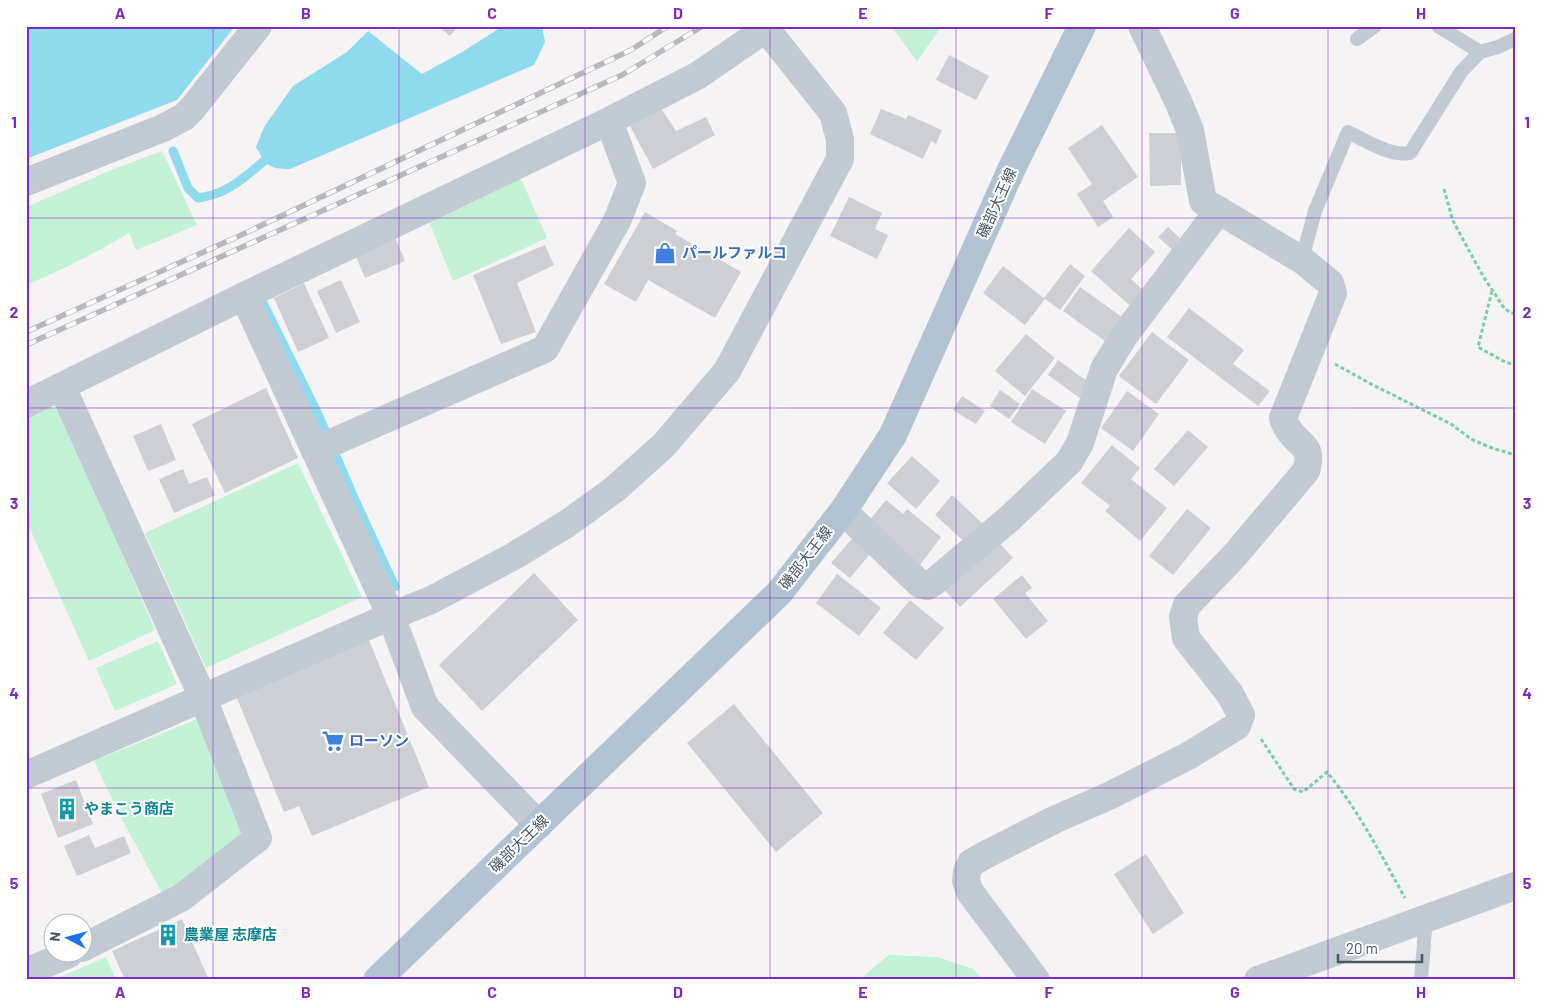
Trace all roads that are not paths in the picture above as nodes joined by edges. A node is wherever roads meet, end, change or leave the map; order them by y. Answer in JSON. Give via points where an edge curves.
{"nodes":[{"id":1,"x":258,"y":26,"type":"edge"},
{"id":2,"x":1082,"y":26,"type":"edge"},
{"id":3,"x":1142,"y":26,"type":"edge"},
{"id":4,"x":1375,"y":26,"type":"edge"},
{"id":5,"x":1438,"y":26,"type":"edge"},
{"id":6,"x":768,"y":28,"type":"edge"},
{"id":7,"x":1357,"y":39,"type":"dead end"},
{"id":8,"x":1515,"y":39,"type":"edge"},
{"id":9,"x":1480,"y":52,"type":"junction"},
{"id":10,"x":609,"y":121,"type":"junction"},
{"id":11,"x":26,"y":182,"type":"edge"},
{"id":12,"x":1219,"y":210,"type":"junction"},
{"id":13,"x":1302,"y":260,"type":"junction"},
{"id":14,"x":244,"y":296,"type":"junction"},
{"id":15,"x":62,"y":387,"type":"junction"},
{"id":16,"x":26,"y":404,"type":"edge"},
{"id":17,"x":315,"y":450,"type":"junction"},
{"id":18,"x":843,"y":511,"type":"junction"},
{"id":19,"x":391,"y":616,"type":"junction"},
{"id":20,"x":203,"y":698,"type":"junction"},
{"id":21,"x":26,"y":775,"type":"edge"},
{"id":22,"x":539,"y":825,"type":"junction"},
{"id":23,"x":1515,"y":886,"type":"edge"},
{"id":24,"x":1422,"y":919,"type":"junction"},
{"id":25,"x":92,"y":943,"type":"edge"},
{"id":26,"x":45,"y":964,"type":"edge"},
{"id":27,"x":26,"y":972,"type":"edge"},
{"id":28,"x":377,"y":980,"type":"edge"},
{"id":29,"x":1036,"y":980,"type":"edge"},
{"id":30,"x":1258,"y":980,"type":"edge"},
{"id":31,"x":1421,"y":980,"type":"edge"}],
"edges":[{"from":1,"to":11,"type":"street","via":[[184,117]]},
{"from":2,"to":18,"type":"main road","name":"磯部大王線","via":[[1011,170],[893,435]]},
{"from":3,"to":12,"type":"street","via":[[1190,130],[1203,201]]},
{"from":4,"to":7,"type":"lane"},
{"from":5,"to":9,"type":"lane"},
{"from":6,"to":10,"type":"street","via":[[697,76]]},
{"from":6,"to":19,"type":"street","via":[[833,113],[840,139],[840,158],[727,371],[664,445],[615,489],[576,518],[514,556],[431,600]]},
{"from":8,"to":9,"type":"lane"},
{"from":9,"to":13,"type":"lane","via":[[1460,72],[1410,153],[1389,152],[1348,132],[1314,211]]},
{"from":10,"to":14,"type":"street"},
{"from":10,"to":17,"type":"street","via":[[632,183],[617,220],[545,348]]},
{"from":12,"to":13,"type":"street"},
{"from":12,"to":18,"type":"street","via":[[1124,336],[1104,369],[1080,443],[1069,462],[1009,520],[934,582],[927,586],[920,584]]},
{"from":13,"to":29,"type":"street","via":[[1330,283],[1333,293],[1282,418],[1288,430],[1307,449],[1309,461],[1306,471],[1236,555],[1187,605],[1183,617],[1186,638],[1230,694],[1240,715],[1237,726],[1188,756],[984,855],[972,863],[967,872],[970,892]]},
{"from":14,"to":15,"type":"street"},
{"from":14,"to":17,"type":"street"},
{"from":15,"to":16,"type":"street"},
{"from":15,"to":20,"type":"street"},
{"from":17,"to":19,"type":"street"},
{"from":18,"to":22,"type":"main road","name":"磯部大王線","via":[[779,593]]},
{"from":19,"to":20,"type":"street"},
{"from":19,"to":22,"type":"street","via":[[426,707]]},
{"from":20,"to":21,"type":"street"},
{"from":20,"to":25,"type":"street","via":[[258,838],[181,898]]},
{"from":22,"to":28,"type":"main road","name":"磯部大王線"},
{"from":23,"to":24,"type":"street"},
{"from":24,"to":30,"type":"street"},
{"from":24,"to":31,"type":"lane"},
{"from":26,"to":27,"type":"street"}]}
